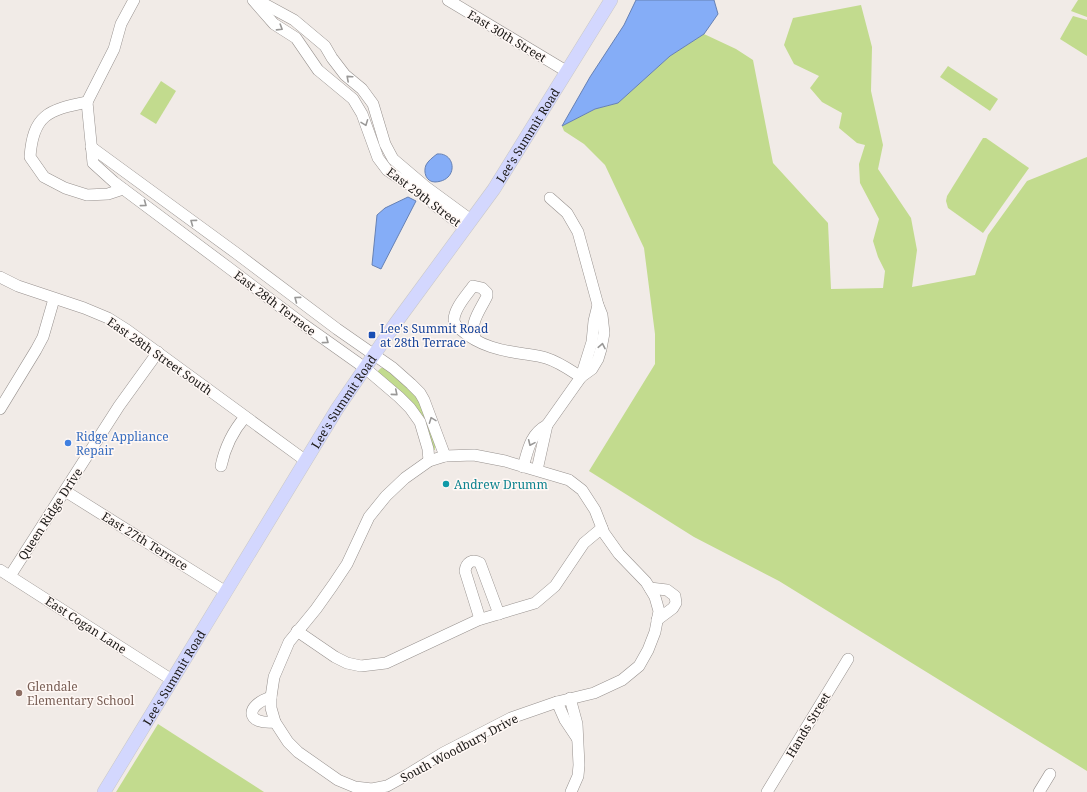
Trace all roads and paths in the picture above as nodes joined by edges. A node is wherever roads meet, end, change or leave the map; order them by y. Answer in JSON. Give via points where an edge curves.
{"nodes":[{"id":1,"x":134,"y":0,"type":"edge"},
{"id":2,"x":253,"y":0,"type":"edge"},
{"id":3,"x":257,"y":0,"type":"edge"},
{"id":4,"x":448,"y":0,"type":"edge"},
{"id":5,"x":611,"y":0,"type":"edge"},
{"id":6,"x":566,"y":71,"type":"junction"},
{"id":7,"x":87,"y":102,"type":"junction"},
{"id":8,"x":91,"y":147,"type":"junction"},
{"id":9,"x":123,"y":189,"type":"junction"},
{"id":10,"x":550,"y":198,"type":"dead end"},
{"id":11,"x":468,"y":224,"type":"junction"},
{"id":12,"x":0,"y":277,"type":"edge"},
{"id":13,"x":54,"y":299,"type":"junction"},
{"id":14,"x":476,"y":340,"type":"dead end"},
{"id":15,"x":158,"y":352,"type":"junction"},
{"id":16,"x":373,"y":355,"type":"junction"},
{"id":17,"x":365,"y":368,"type":"junction"},
{"id":18,"x":581,"y":377,"type":"junction"},
{"id":19,"x":2,"y":402,"type":"edge"},
{"id":20,"x":245,"y":417,"type":"junction"},
{"id":21,"x":547,"y":426,"type":"junction"},
{"id":22,"x":445,"y":456,"type":"junction"},
{"id":23,"x":306,"y":461,"type":"junction"},
{"id":24,"x":429,"y":461,"type":"junction"},
{"id":25,"x":221,"y":466,"type":"dead end"},
{"id":26,"x":523,"y":466,"type":"junction"},
{"id":27,"x":537,"y":470,"type":"junction"},
{"id":28,"x":65,"y":491,"type":"junction"},
{"id":29,"x":602,"y":528,"type":"junction"},
{"id":30,"x":0,"y":570,"type":"edge"},
{"id":31,"x":10,"y":576,"type":"junction"},
{"id":32,"x":650,"y":588,"type":"junction"},
{"id":33,"x":226,"y":592,"type":"junction"},
{"id":34,"x":499,"y":614,"type":"junction"},
{"id":35,"x":480,"y":620,"type":"junction"},
{"id":36,"x":657,"y":620,"type":"junction"},
{"id":37,"x":297,"y":631,"type":"junction"},
{"id":38,"x":848,"y":659,"type":"dead end"},
{"id":39,"x":172,"y":680,"type":"junction"},
{"id":40,"x":271,"y":697,"type":"junction"},
{"id":41,"x":570,"y":698,"type":"junction"},
{"id":42,"x":557,"y":702,"type":"junction"},
{"id":43,"x":275,"y":722,"type":"junction"},
{"id":44,"x":577,"y":738,"type":"junction"},
{"id":45,"x":1050,"y":774,"type":"dead end"},
{"id":46,"x":104,"y":792,"type":"edge"},
{"id":47,"x":571,"y":792,"type":"edge"},
{"id":48,"x":767,"y":792,"type":"edge"},
{"id":49,"x":1039,"y":792,"type":"edge"}],
"edges":[{"from":1,"to":7,"type":"street","via":[[121,24],[114,49]]},
{"from":2,"to":11,"type":"street","name":"East 29th Street","one_way":true,"via":[[274,24],[296,38],[318,70],[353,99],[362,114],[378,158],[387,170],[436,206]]},
{"from":11,"to":3,"type":"street","name":"East 29th Street","one_way":true,"via":[[393,159],[385,144],[373,104],[362,89],[345,75],[325,46],[294,20]]},
{"from":4,"to":6,"type":"street","name":"East 30th Street"},
{"from":5,"to":6,"type":"main road","name":"Lee's Summit Road"},
{"from":6,"to":11,"type":"main road","name":"Lee's Summit Road","via":[[494,189]]},
{"from":7,"to":8,"type":"street","name":"East 28th Terrace"},
{"from":7,"to":9,"type":"street","via":[[53,111],[41,119],[31,139],[30,157],[44,177],[65,188],[87,195],[108,194]]},
{"from":8,"to":9,"type":"street","name":"East 28th Terrace","via":[[93,163]]},
{"from":16,"to":8,"type":"street","name":"East 28th Terrace","one_way":true},
{"from":9,"to":17,"type":"street","name":"East 28th Terrace","one_way":true},
{"from":10,"to":18,"type":"street","via":[[567,213],[578,232],[602,315],[602,349],[592,369]]},
{"from":11,"to":16,"type":"main road","name":"Lee's Summit Road"},
{"from":12,"to":13,"type":"street","name":"East 28th Street South"},
{"from":13,"to":15,"type":"street","name":"East 28th Street South","via":[[108,318]]},
{"from":13,"to":19,"type":"street","via":[[36,350]]},
{"from":14,"to":18,"type":"street","via":[[502,351],[545,357]]},
{"from":15,"to":20,"type":"street","name":"East 28th Street South"},
{"from":15,"to":28,"type":"street","name":"Queen Ridge Drive","via":[[119,406]]},
{"from":16,"to":17,"type":"main road","name":"Lee's Summit Road"},
{"from":22,"to":16,"type":"street","name":"East 28th Terrace","one_way":true,"via":[[420,393],[402,375]]},
{"from":17,"to":23,"type":"main road","name":"Lee's Summit Road"},
{"from":17,"to":24,"type":"street","name":"East 28th Terrace","one_way":true,"via":[[399,397],[420,422]]},
{"from":18,"to":21,"type":"street"},
{"from":20,"to":23,"type":"street","name":"East 28th Street South"},
{"from":20,"to":25,"type":"street","via":[[228,441]]},
{"from":21,"to":26,"type":"street","one_way":true,"via":[[530,442]]},
{"from":21,"to":27,"type":"street"},
{"from":22,"to":24,"type":"street"},
{"from":22,"to":26,"type":"street","via":[[474,455]]},
{"from":23,"to":33,"type":"main road","name":"Lee's Summit Road"},
{"from":24,"to":37,"type":"street","via":[[405,478],[369,517],[347,564],[324,599]]},
{"from":26,"to":27,"type":"street"},
{"from":27,"to":29,"type":"street","via":[[569,480],[582,490],[595,510]]},
{"from":28,"to":31,"type":"street","name":"Queen Ridge Drive"},
{"from":28,"to":33,"type":"street","name":"East 27th Terrace"},
{"from":29,"to":32,"type":"street","name":"South Woodbury Drive","via":[[619,554]]},
{"from":29,"to":34,"type":"street","via":[[584,543],[555,586],[534,603]]},
{"from":30,"to":31,"type":"street","name":"East Cogan Lane"},
{"from":31,"to":39,"type":"street","name":"East Cogan Lane"},
{"from":32,"to":36,"type":"street","name":"South Woodbury Drive","via":[[659,611]]},
{"from":32,"to":36,"type":"street","via":[[667,590],[675,596],[676,603],[673,608]]},
{"from":33,"to":39,"type":"main road","name":"Lee's Summit Road"},
{"from":34,"to":35,"type":"street"},
{"from":34,"to":35,"type":"street","via":[[480,562],[473,560],[467,564],[465,571]]},
{"from":35,"to":37,"type":"street","via":[[386,663],[361,666],[335,657]]},
{"from":36,"to":41,"type":"street","name":"South Woodbury Drive","via":[[648,650],[638,666],[622,680],[594,693]]},
{"from":37,"to":40,"type":"street","via":[[289,642],[274,677]]},
{"from":38,"to":48,"type":"street","name":"Hands Street"},
{"from":39,"to":46,"type":"main road","name":"Lee's Summit Road"},
{"from":40,"to":43,"type":"street"},
{"from":40,"to":43,"type":"street","via":[[255,705],[251,714],[259,721]]},
{"from":41,"to":42,"type":"street","name":"South Woodbury Drive"},
{"from":41,"to":44,"type":"street","via":[[576,717]]},
{"from":42,"to":43,"type":"street","name":"South Woodbury Drive","via":[[512,718],[443,753],[387,786],[372,789],[354,787],[338,780],[298,752]]},
{"from":42,"to":44,"type":"street"},
{"from":44,"to":47,"type":"street","via":[[578,776]]},
{"from":45,"to":49,"type":"street"}]}
